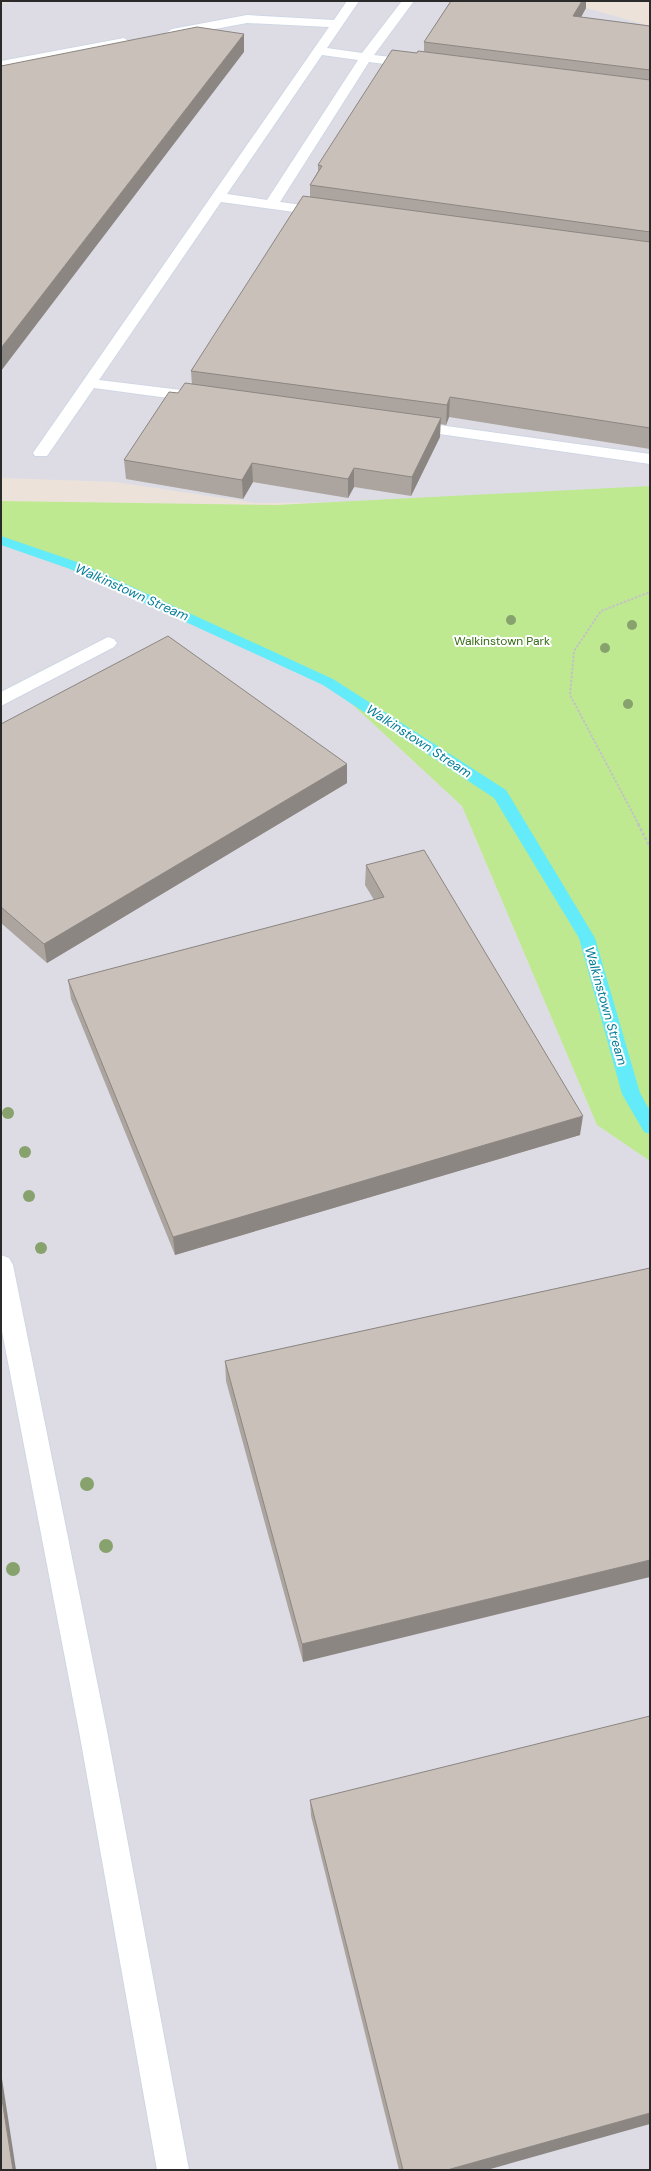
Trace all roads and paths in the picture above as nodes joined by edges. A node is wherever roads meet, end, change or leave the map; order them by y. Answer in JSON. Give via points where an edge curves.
{"nodes":[{"id":1,"x":353,"y":1,"type":"edge"},
{"id":2,"x":408,"y":1,"type":"edge"},
{"id":3,"x":337,"y":24,"type":"junction"},
{"id":4,"x":163,"y":35,"type":"edge"},
{"id":5,"x":140,"y":39,"type":"edge"},
{"id":6,"x":318,"y":51,"type":"junction"},
{"id":7,"x":366,"y":57,"type":"junction"},
{"id":8,"x":1,"y":65,"type":"edge"},
{"id":9,"x":429,"y":66,"type":"edge"},
{"id":10,"x":218,"y":197,"type":"junction"},
{"id":11,"x":271,"y":204,"type":"junction"},
{"id":12,"x":334,"y":213,"type":"edge"},
{"id":13,"x":90,"y":382,"type":"junction"},
{"id":14,"x":216,"y":400,"type":"edge"},
{"id":15,"x":398,"y":424,"type":"edge"},
{"id":16,"x":41,"y":453,"type":"dead end"},
{"id":17,"x":650,"y":459,"type":"edge"},
{"id":18,"x":650,"y":592,"type":"edge"},
{"id":19,"x":108,"y":643,"type":"dead end"},
{"id":20,"x":1,"y":700,"type":"edge"},
{"id":21,"x":650,"y":847,"type":"edge"},
{"id":22,"x":1,"y":1265,"type":"edge"},
{"id":23,"x":173,"y":2170,"type":"edge"}],
"edges":[{"from":1,"to":3,"type":"street"},
{"from":2,"to":7,"type":"street"},
{"from":3,"to":4,"type":"street","via":[[247,19]]},
{"from":3,"to":6,"type":"street"},
{"from":5,"to":8,"type":"street"},
{"from":6,"to":7,"type":"street"},
{"from":6,"to":10,"type":"street"},
{"from":7,"to":9,"type":"street"},
{"from":7,"to":11,"type":"street"},
{"from":10,"to":11,"type":"street"},
{"from":10,"to":13,"type":"street"},
{"from":11,"to":12,"type":"street"},
{"from":13,"to":14,"type":"street"},
{"from":13,"to":16,"type":"street"},
{"from":15,"to":17,"type":"street"},
{"from":18,"to":21,"type":"path","via":[[601,611],[574,651],[570,694]]},
{"from":19,"to":20,"type":"street"},
{"from":22,"to":23,"type":"street","via":[[92,1731]]}]}
